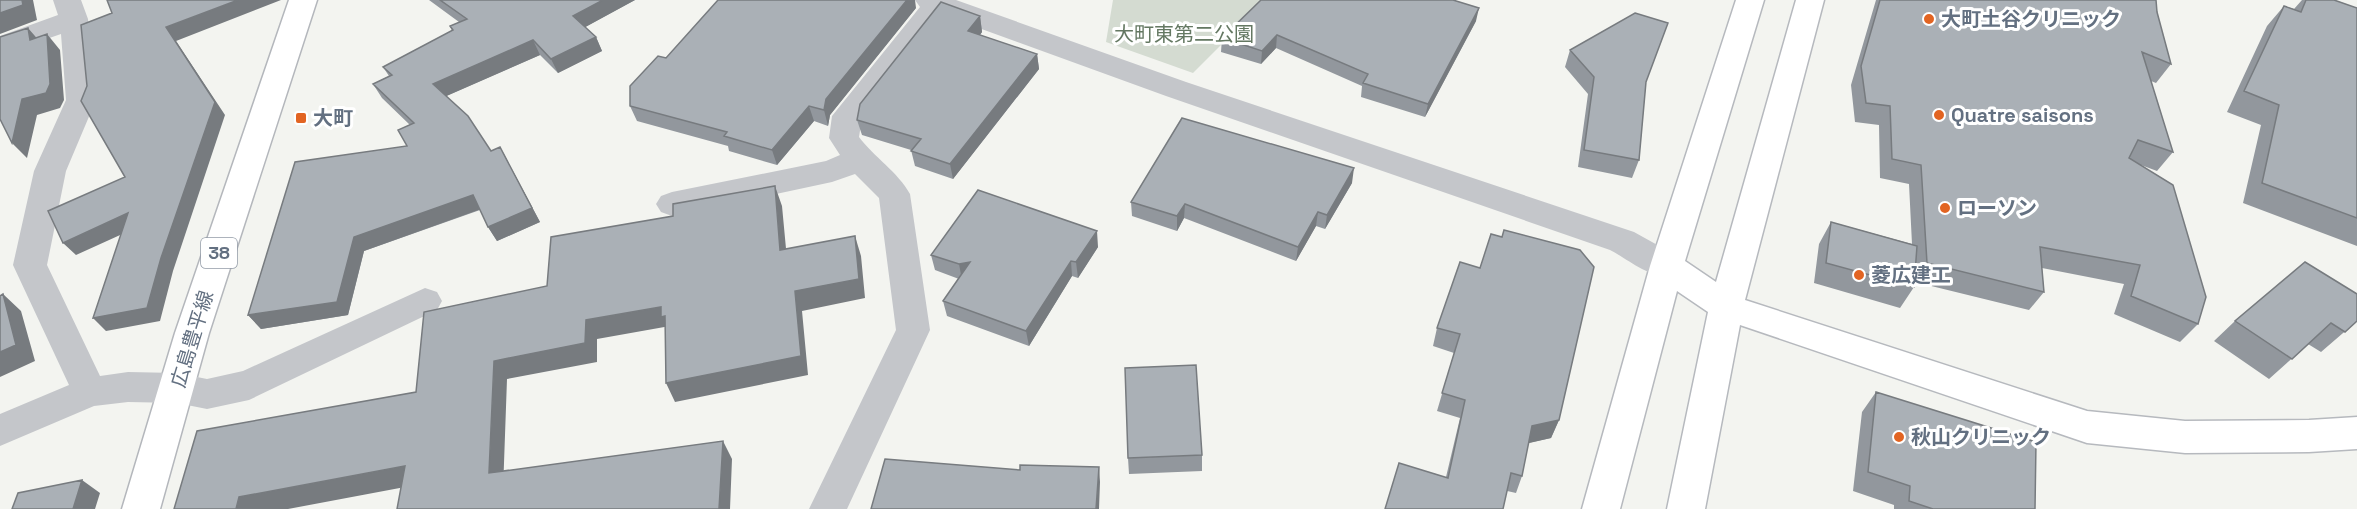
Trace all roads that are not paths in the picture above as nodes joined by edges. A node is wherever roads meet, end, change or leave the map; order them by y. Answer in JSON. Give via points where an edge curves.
{"nodes":[{"id":1,"x":303,"y":0,"type":"edge"},
{"id":2,"x":1750,"y":0,"type":"edge"},
{"id":3,"x":1810,"y":0,"type":"edge"},
{"id":4,"x":935,"y":1,"type":"edge"},
{"id":5,"x":71,"y":10,"type":"edge"},
{"id":6,"x":0,"y":46,"type":"edge"},
{"id":7,"x":859,"y":159,"type":"junction"},
{"id":8,"x":672,"y":204,"type":"edge"},
{"id":9,"x":1667,"y":266,"type":"junction"},
{"id":10,"x":425,"y":301,"type":"dead end"},
{"id":11,"x":1726,"y":307,"type":"junction"},
{"id":12,"x":177,"y":388,"type":"junction"},
{"id":13,"x":90,"y":392,"type":"junction"},
{"id":14,"x":0,"y":430,"type":"edge"},
{"id":15,"x":2357,"y":433,"type":"edge"},
{"id":16,"x":141,"y":509,"type":"edge"},
{"id":17,"x":828,"y":509,"type":"edge"},
{"id":18,"x":1601,"y":509,"type":"edge"},
{"id":19,"x":1686,"y":509,"type":"edge"}],
"edges":[{"from":1,"to":12,"type":"street","name":"広島豊平線","number":"38"},
{"from":2,"to":9,"type":"street"},
{"from":3,"to":11,"type":"street"},
{"from":4,"to":7,"type":"street","via":[[847,116],[844,138]]},
{"from":4,"to":9,"type":"street","via":[[1176,89],[1622,241]]},
{"from":5,"to":6,"type":"street"},
{"from":5,"to":13,"type":"street","via":[[81,100],[50,171],[30,265]]},
{"from":7,"to":8,"type":"street","via":[[832,171]]},
{"from":7,"to":17,"type":"street","via":[[894,194],[913,330]]},
{"from":9,"to":11,"type":"street"},
{"from":9,"to":18,"type":"street"},
{"from":10,"to":12,"type":"street","via":[[249,385],[207,394]]},
{"from":11,"to":15,"type":"street","via":[[2087,427],[2185,437]]},
{"from":11,"to":19,"type":"street"},
{"from":12,"to":13,"type":"street","via":[[128,387]]},
{"from":12,"to":16,"type":"street","name":"広島豊平線","number":"38"},
{"from":13,"to":14,"type":"street"}]}
